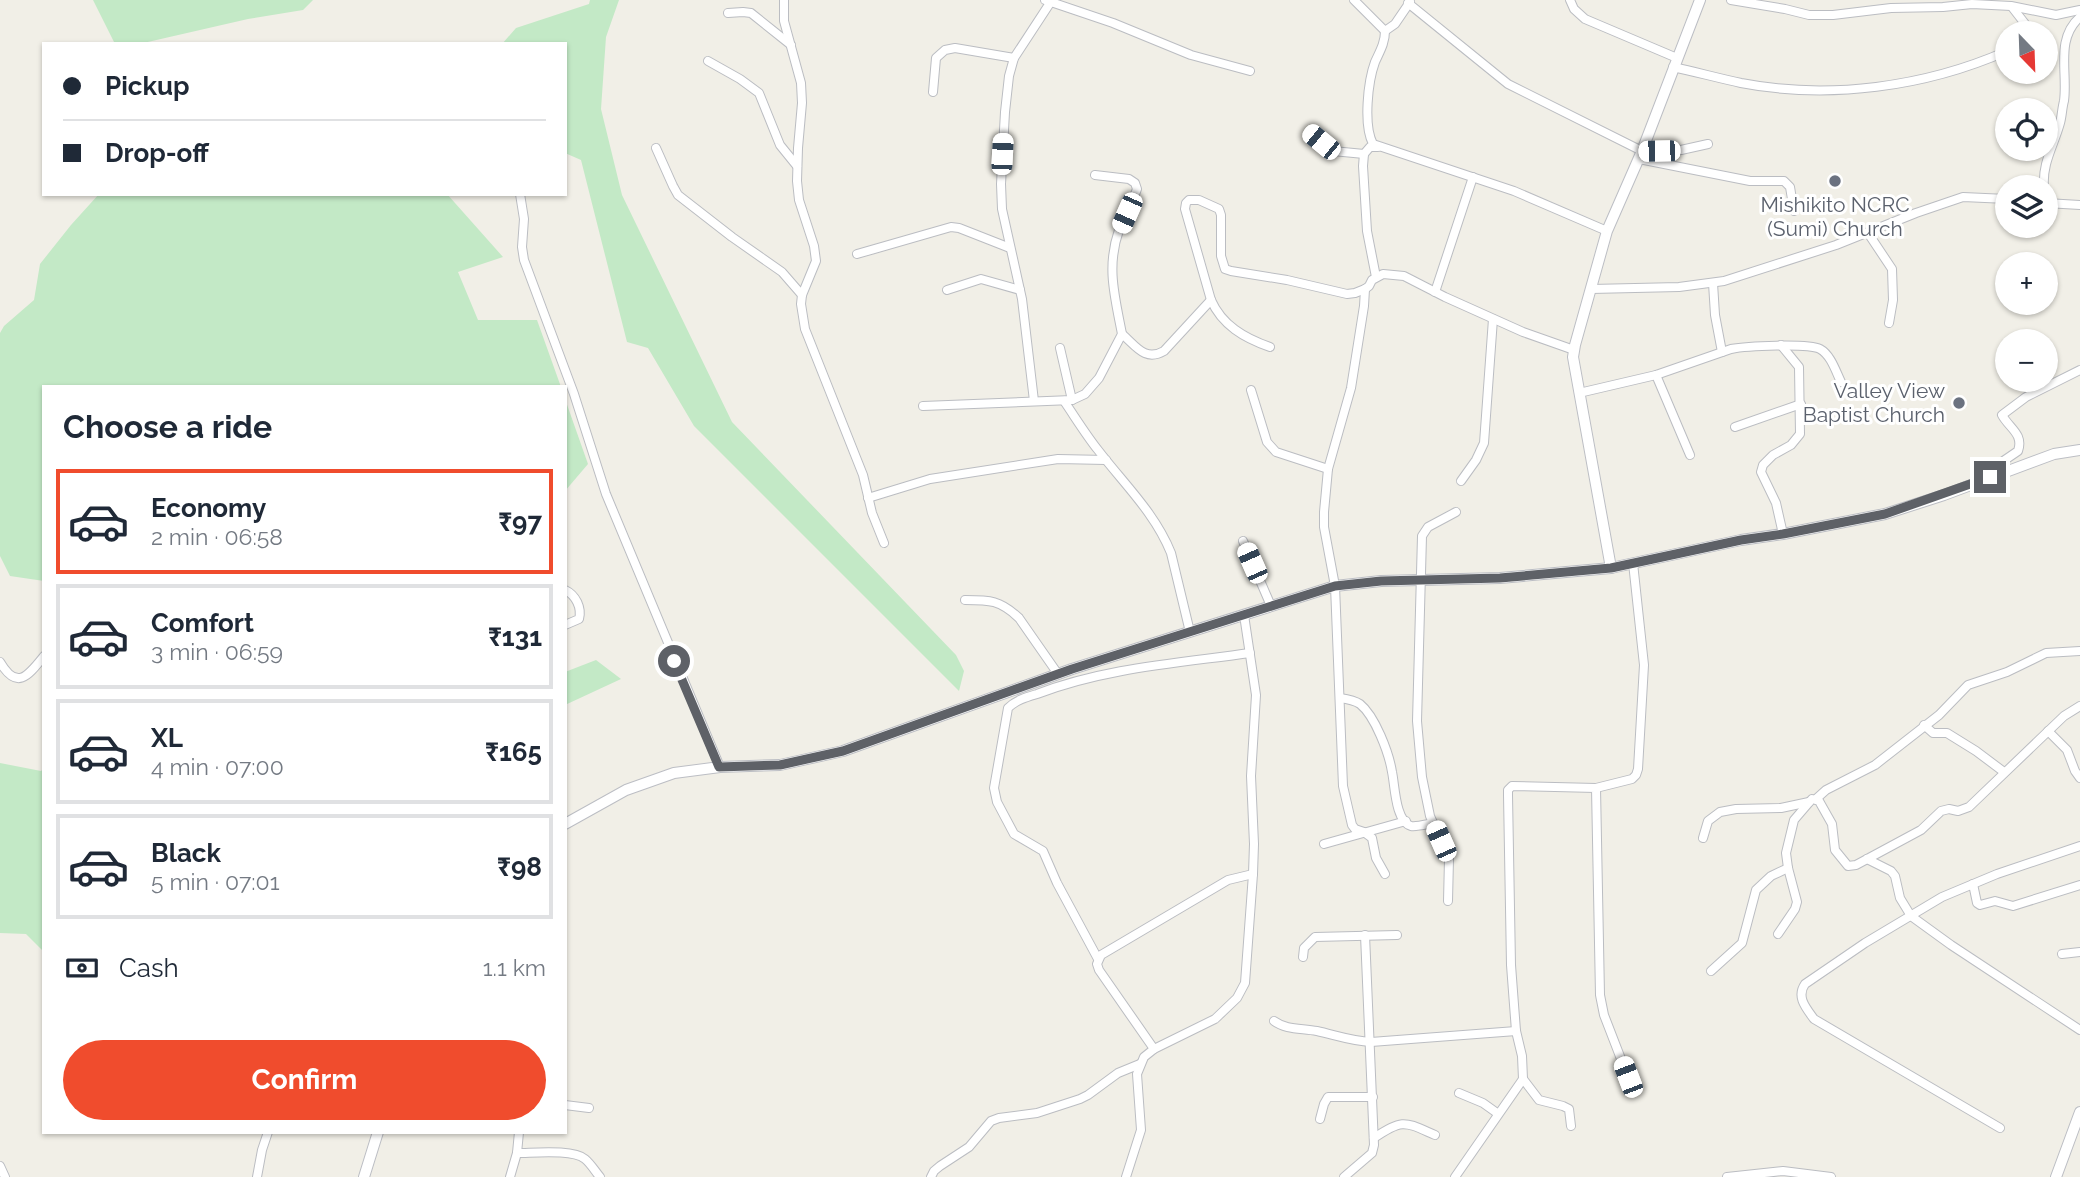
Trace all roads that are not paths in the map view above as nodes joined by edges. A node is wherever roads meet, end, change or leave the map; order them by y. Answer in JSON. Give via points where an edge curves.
{"nodes":[{"id":1,"x":783,"y":0,"type":"edge"},
{"id":2,"x":1083,"y":0,"type":"edge"},
{"id":3,"x":1354,"y":0,"type":"edge"},
{"id":4,"x":1570,"y":0,"type":"edge"},
{"id":5,"x":1700,"y":0,"type":"edge"},
{"id":6,"x":1731,"y":0,"type":"edge"},
{"id":7,"x":1874,"y":0,"type":"edge"},
{"id":8,"x":1048,"y":1,"type":"edge"},
{"id":9,"x":1410,"y":2,"type":"edge"},
{"id":10,"x":2011,"y":6,"type":"junction"},
{"id":11,"x":2080,"y":10,"type":"edge"},
{"id":12,"x":1079,"y":11,"type":"junction"},
{"id":13,"x":1872,"y":11,"type":"junction"},
{"id":14,"x":728,"y":13,"type":"dead end"},
{"id":15,"x":2080,"y":17,"type":"edge"},
{"id":16,"x":2024,"y":21,"type":"edge"},
{"id":17,"x":1385,"y":30,"type":"junction"},
{"id":18,"x":791,"y":46,"type":"junction"},
{"id":19,"x":1017,"y":54,"type":"junction"},
{"id":20,"x":1995,"y":56,"type":"edge"},
{"id":21,"x":709,"y":61,"type":"dead end"},
{"id":22,"x":1675,"y":63,"type":"junction"},
{"id":23,"x":1250,"y":71,"type":"dead end"},
{"id":24,"x":933,"y":92,"type":"dead end"},
{"id":25,"x":1310,"y":132,"type":"dead end"},
{"id":26,"x":1708,"y":144,"type":"dead end"},
{"id":27,"x":1378,"y":147,"type":"junction"},
{"id":28,"x":656,"y":148,"type":"dead end"},
{"id":29,"x":1364,"y":154,"type":"junction"},
{"id":30,"x":1641,"y":155,"type":"junction"},
{"id":31,"x":797,"y":166,"type":"junction"},
{"id":32,"x":2046,"y":175,"type":"edge"},
{"id":33,"x":1095,"y":176,"type":"dead end"},
{"id":34,"x":1474,"y":177,"type":"junction"},
{"id":35,"x":520,"y":196,"type":"edge"},
{"id":36,"x":1995,"y":198,"type":"edge"},
{"id":37,"x":2058,"y":204,"type":"edge"},
{"id":38,"x":2080,"y":205,"type":"edge"},
{"id":39,"x":1794,"y":211,"type":"dead end"},
{"id":40,"x":1607,"y":231,"type":"junction"},
{"id":41,"x":1868,"y":233,"type":"junction"},
{"id":42,"x":1010,"y":248,"type":"junction"},
{"id":43,"x":857,"y":254,"type":"dead end"},
{"id":44,"x":1376,"y":277,"type":"junction"},
{"id":45,"x":1713,"y":284,"type":"junction"},
{"id":46,"x":1364,"y":289,"type":"junction"},
{"id":47,"x":1591,"y":289,"type":"junction"},
{"id":48,"x":947,"y":290,"type":"dead end"},
{"id":49,"x":1020,"y":290,"type":"junction"},
{"id":50,"x":1435,"y":292,"type":"junction"},
{"id":51,"x":802,"y":295,"type":"junction"},
{"id":52,"x":1211,"y":300,"type":"junction"},
{"id":53,"x":1493,"y":319,"type":"junction"},
{"id":54,"x":1889,"y":323,"type":"dead end"},
{"id":55,"x":1122,"y":334,"type":"junction"},
{"id":56,"x":1782,"y":345,"type":"junction"},
{"id":57,"x":1270,"y":347,"type":"dead end"},
{"id":58,"x":1060,"y":348,"type":"dead end"},
{"id":59,"x":1574,"y":350,"type":"junction"},
{"id":60,"x":1722,"y":352,"type":"junction"},
{"id":61,"x":2080,"y":370,"type":"edge"},
{"id":62,"x":1656,"y":375,"type":"junction"},
{"id":63,"x":1841,"y":382,"type":"dead end"},
{"id":64,"x":1251,"y":390,"type":"dead end"},
{"id":65,"x":1580,"y":394,"type":"junction"},
{"id":66,"x":1068,"y":400,"type":"junction"},
{"id":67,"x":1034,"y":401,"type":"junction"},
{"id":68,"x":1801,"y":404,"type":"junction"},
{"id":69,"x":923,"y":406,"type":"dead end"},
{"id":70,"x":1735,"y":427,"type":"dead end"},
{"id":71,"x":2080,"y":450,"type":"edge"},
{"id":72,"x":1690,"y":455,"type":"dead end"},
{"id":73,"x":1106,"y":460,"type":"junction"},
{"id":74,"x":1328,"y":470,"type":"junction"},
{"id":75,"x":1461,"y":481,"type":"dead end"},
{"id":76,"x":1969,"y":485,"type":"junction"},
{"id":77,"x":868,"y":498,"type":"junction"},
{"id":78,"x":1457,"y":512,"type":"dead end"},
{"id":79,"x":1783,"y":534,"type":"junction"},
{"id":80,"x":1243,"y":541,"type":"dead end"},
{"id":81,"x":884,"y":544,"type":"dead end"},
{"id":82,"x":1633,"y":564,"type":"junction"},
{"id":83,"x":1611,"y":568,"type":"junction"},
{"id":84,"x":1422,"y":580,"type":"junction"},
{"id":85,"x":1335,"y":586,"type":"junction"},
{"id":86,"x":567,"y":592,"type":"edge"},
{"id":87,"x":965,"y":600,"type":"dead end"},
{"id":88,"x":1271,"y":606,"type":"junction"},
{"id":89,"x":1244,"y":615,"type":"junction"},
{"id":90,"x":567,"y":624,"type":"edge"},
{"id":91,"x":1190,"y":632,"type":"junction"},
{"id":92,"x":2080,"y":651,"type":"edge"},
{"id":93,"x":1250,"y":653,"type":"junction"},
{"id":94,"x":42,"y":658,"type":"edge"},
{"id":95,"x":0,"y":662,"type":"edge"},
{"id":96,"x":1058,"y":674,"type":"junction"},
{"id":97,"x":1340,"y":698,"type":"junction"},
{"id":98,"x":2080,"y":706,"type":"edge"},
{"id":99,"x":1924,"y":725,"type":"junction"},
{"id":100,"x":2048,"y":731,"type":"junction"},
{"id":101,"x":719,"y":767,"type":"junction"},
{"id":102,"x":2004,"y":772,"type":"junction"},
{"id":103,"x":2080,"y":778,"type":"edge"},
{"id":104,"x":1597,"y":788,"type":"junction"},
{"id":105,"x":1812,"y":800,"type":"junction"},
{"id":106,"x":1406,"y":821,"type":"junction"},
{"id":107,"x":567,"y":823,"type":"edge"},
{"id":108,"x":1433,"y":823,"type":"junction"},
{"id":109,"x":1364,"y":832,"type":"junction"},
{"id":110,"x":1703,"y":838,"type":"dead end"},
{"id":111,"x":1324,"y":844,"type":"dead end"},
{"id":112,"x":2080,"y":846,"type":"edge"},
{"id":113,"x":1867,"y":859,"type":"junction"},
{"id":114,"x":1788,"y":868,"type":"junction"},
{"id":115,"x":1253,"y":874,"type":"junction"},
{"id":116,"x":1385,"y":874,"type":"dead end"},
{"id":117,"x":1973,"y":884,"type":"junction"},
{"id":118,"x":2080,"y":885,"type":"edge"},
{"id":119,"x":1447,"y":901,"type":"dead end"},
{"id":120,"x":1911,"y":916,"type":"junction"},
{"id":121,"x":1778,"y":934,"type":"dead end"},
{"id":122,"x":1365,"y":935,"type":"junction"},
{"id":123,"x":1397,"y":935,"type":"dead end"},
{"id":124,"x":2080,"y":952,"type":"edge"},
{"id":125,"x":2062,"y":954,"type":"dead end"},
{"id":126,"x":1303,"y":957,"type":"dead end"},
{"id":127,"x":1098,"y":959,"type":"junction"},
{"id":128,"x":1711,"y":971,"type":"dead end"},
{"id":129,"x":1274,"y":1021,"type":"dead end"},
{"id":130,"x":2080,"y":1030,"type":"edge"},
{"id":131,"x":1516,"y":1031,"type":"junction"},
{"id":132,"x":1371,"y":1042,"type":"junction"},
{"id":133,"x":1154,"y":1049,"type":"junction"},
{"id":134,"x":1140,"y":1064,"type":"junction"},
{"id":135,"x":1628,"y":1077,"type":"dead end"},
{"id":136,"x":1523,"y":1079,"type":"junction"},
{"id":137,"x":1459,"y":1093,"type":"dead end"},
{"id":138,"x":1374,"y":1097,"type":"junction"},
{"id":139,"x":567,"y":1105,"type":"edge"},
{"id":140,"x":589,"y":1108,"type":"dead end"},
{"id":141,"x":2080,"y":1112,"type":"edge"},
{"id":142,"x":1497,"y":1113,"type":"junction"},
{"id":143,"x":1320,"y":1119,"type":"dead end"},
{"id":144,"x":1572,"y":1126,"type":"dead end"},
{"id":145,"x":2000,"y":1128,"type":"dead end"},
{"id":146,"x":267,"y":1134,"type":"edge"},
{"id":147,"x":376,"y":1134,"type":"edge"},
{"id":148,"x":519,"y":1134,"type":"edge"},
{"id":149,"x":1435,"y":1135,"type":"dead end"},
{"id":150,"x":1374,"y":1138,"type":"junction"},
{"id":151,"x":517,"y":1153,"type":"junction"},
{"id":152,"x":0,"y":1166,"type":"edge"},
{"id":153,"x":1796,"y":1174,"type":"edge"},
{"id":154,"x":1762,"y":1175,"type":"edge"},
{"id":155,"x":5,"y":1177,"type":"edge"},
{"id":156,"x":257,"y":1177,"type":"edge"},
{"id":157,"x":364,"y":1177,"type":"edge"},
{"id":158,"x":510,"y":1177,"type":"edge"},
{"id":159,"x":600,"y":1177,"type":"edge"},
{"id":160,"x":932,"y":1177,"type":"edge"},
{"id":161,"x":1126,"y":1177,"type":"edge"},
{"id":162,"x":1344,"y":1177,"type":"edge"},
{"id":163,"x":1455,"y":1177,"type":"edge"},
{"id":164,"x":1727,"y":1177,"type":"edge"},
{"id":165,"x":1831,"y":1177,"type":"edge"},
{"id":166,"x":2056,"y":1177,"type":"edge"}],
"edges":[{"from":1,"to":18,"type":"street"},
{"from":2,"to":12,"type":"street"},
{"from":3,"to":17,"type":"street"},
{"from":4,"to":22,"type":"street","via":[[1585,19]]},
{"from":5,"to":22,"type":"main road"},
{"from":6,"to":13,"type":"street","via":[[1810,15]]},
{"from":7,"to":13,"type":"street"},
{"from":8,"to":12,"type":"street"},
{"from":8,"to":19,"type":"street"},
{"from":9,"to":17,"type":"street"},
{"from":9,"to":30,"type":"street","via":[[1508,84]]},
{"from":10,"to":11,"type":"street","via":[[2056,15]]},
{"from":10,"to":13,"type":"street"},
{"from":10,"to":16,"type":"street"},
{"from":12,"to":23,"type":"street","via":[[1191,55]]},
{"from":14,"to":18,"type":"street","via":[[751,13]]},
{"from":15,"to":32,"type":"street","via":[[2064,44],[2060,124]]},
{"from":17,"to":27,"type":"street","via":[[1368,89],[1370,137]]},
{"from":18,"to":31,"type":"street","via":[[801,83]]},
{"from":19,"to":24,"type":"street","via":[[945,50],[936,58]]},
{"from":19,"to":42,"type":"street","via":[[1009,76],[1001,184]]},
{"from":20,"to":22,"type":"street","via":[[1938,75],[1853,89],[1741,83]]},
{"from":21,"to":31,"type":"street","via":[[759,93],[780,145]]},
{"from":22,"to":30,"type":"main road"},
{"from":25,"to":29,"type":"street","via":[[1333,151]]},
{"from":26,"to":30,"type":"street"},
{"from":27,"to":29,"type":"street","via":[[1370,147]]},
{"from":27,"to":34,"type":"street"},
{"from":28,"to":51,"type":"street","via":[[678,195],[782,272]]},
{"from":29,"to":44,"type":"street","via":[[1367,231]]},
{"from":30,"to":39,"type":"street","via":[[1750,181],[1784,181],[1790,187]]},
{"from":30,"to":40,"type":"main road"},
{"from":31,"to":51,"type":"street","via":[[799,200],[816,261]]},
{"from":33,"to":55,"type":"street","via":[[1129,179],[1137,189],[1119,230],[1112,270]]},
{"from":34,"to":40,"type":"street"},
{"from":34,"to":50,"type":"street"},
{"from":35,"to":101,"type":"street","via":[[524,260],[607,494]]},
{"from":36,"to":41,"type":"street","via":[[1963,197]]},
{"from":37,"to":38,"type":"street"},
{"from":40,"to":47,"type":"main road"},
{"from":41,"to":45,"type":"street"},
{"from":41,"to":54,"type":"street","via":[[1892,269]]},
{"from":42,"to":43,"type":"street","via":[[951,227]]},
{"from":42,"to":49,"type":"street"},
{"from":44,"to":46,"type":"street"},
{"from":44,"to":50,"type":"street","via":[[1404,276]]},
{"from":45,"to":47,"type":"street"},
{"from":45,"to":60,"type":"street"},
{"from":46,"to":52,"type":"street","via":[[1347,294],[1225,269],[1219,209],[1189,200],[1185,209]]},
{"from":46,"to":74,"type":"street","via":[[1351,388]]},
{"from":47,"to":59,"type":"main road"},
{"from":48,"to":49,"type":"street","via":[[981,279]]},
{"from":49,"to":67,"type":"street"},
{"from":50,"to":53,"type":"street"},
{"from":51,"to":77,"type":"street","via":[[805,329]]},
{"from":52,"to":55,"type":"street","via":[[1156,355],[1143,353]]},
{"from":52,"to":57,"type":"street","via":[[1219,315],[1240,334]]},
{"from":53,"to":59,"type":"street"},
{"from":53,"to":75,"type":"street","via":[[1484,443]]},
{"from":55,"to":66,"type":"street","via":[[1099,378],[1085,394]]},
{"from":56,"to":60,"type":"street"},
{"from":56,"to":63,"type":"street","via":[[1822,350]]},
{"from":56,"to":68,"type":"street","via":[[1799,367]]},
{"from":58,"to":66,"type":"street"},
{"from":59,"to":65,"type":"main road"},
{"from":60,"to":62,"type":"street"},
{"from":61,"to":76,"type":"street","via":[[2026,397],[2002,415],[2020,439],[2018,451]]},
{"from":62,"to":65,"type":"street"},
{"from":62,"to":72,"type":"street"},
{"from":64,"to":74,"type":"street","via":[[1271,448]]},
{"from":65,"to":83,"type":"main road"},
{"from":66,"to":67,"type":"street"},
{"from":66,"to":73,"type":"street"},
{"from":67,"to":69,"type":"street"},
{"from":68,"to":70,"type":"street"},
{"from":68,"to":79,"type":"street","via":[[1797,439],[1761,469]]},
{"from":71,"to":76,"type":"main road","via":[[2054,454]]},
{"from":73,"to":77,"type":"street","via":[[1058,459],[930,479]]},
{"from":73,"to":91,"type":"street","via":[[1167,542]]},
{"from":74,"to":85,"type":"street","via":[[1324,527]]},
{"from":76,"to":79,"type":"main road","via":[[1885,514]]},
{"from":77,"to":81,"type":"street"},
{"from":78,"to":84,"type":"street","via":[[1424,531]]},
{"from":79,"to":82,"type":"main road"},
{"from":80,"to":88,"type":"street"},
{"from":82,"to":83,"type":"main road"},
{"from":82,"to":104,"type":"street","via":[[1644,664],[1638,769],[1632,779]]},
{"from":83,"to":84,"type":"main road"},
{"from":84,"to":85,"type":"main road"},
{"from":84,"to":108,"type":"street","via":[[1417,721]]},
{"from":85,"to":88,"type":"main road"},
{"from":85,"to":97,"type":"street"},
{"from":86,"to":90,"type":"street","via":[[581,612],[579,619]]},
{"from":87,"to":96,"type":"street","via":[[991,600],[1012,610]]},
{"from":88,"to":89,"type":"main road"},
{"from":89,"to":91,"type":"main road"},
{"from":89,"to":93,"type":"street"},
{"from":91,"to":96,"type":"main road"},
{"from":92,"to":99,"type":"street","via":[[2046,653],[1968,685]]},
{"from":93,"to":115,"type":"street","via":[[1255,695]]},
{"from":93,"to":127,"type":"street","via":[[1068,683],[1008,708],[995,795],[1014,834],[1043,851]]},
{"from":94,"to":95,"type":"street","via":[[28,676],[20,678],[7,673]]},
{"from":96,"to":101,"type":"main road","via":[[843,751],[780,765]]},
{"from":97,"to":106,"type":"street","via":[[1359,704],[1371,718],[1391,765],[1397,806]]},
{"from":97,"to":109,"type":"street","via":[[1343,786],[1352,825]]},
{"from":98,"to":100,"type":"street"},
{"from":99,"to":102,"type":"street","via":[[1933,733],[1947,733]]},
{"from":99,"to":105,"type":"street","via":[[1875,765]]},
{"from":100,"to":102,"type":"street"},
{"from":100,"to":103,"type":"street","via":[[2067,750]]},
{"from":101,"to":107,"type":"main road","via":[[674,773],[639,785]]},
{"from":102,"to":113,"type":"street","via":[[1969,807],[1941,811],[1921,830]]},
{"from":104,"to":131,"type":"street","via":[[1518,785],[1508,790]]},
{"from":104,"to":135,"type":"street","via":[[1600,995]]},
{"from":105,"to":110,"type":"street","via":[[1781,808],[1720,812],[1708,821]]},
{"from":105,"to":113,"type":"street","via":[[1819,801],[1832,824],[1835,849],[1844,863],[1851,867]]},
{"from":105,"to":114,"type":"street","via":[[1792,824]]},
{"from":106,"to":108,"type":"street","via":[[1411,826]]},
{"from":106,"to":109,"type":"street"},
{"from":108,"to":119,"type":"street","via":[[1449,859]]},
{"from":109,"to":111,"type":"street"},
{"from":109,"to":116,"type":"street","via":[[1371,838]]},
{"from":112,"to":117,"type":"street"},
{"from":113,"to":120,"type":"street","via":[[1895,876],[1900,898]]},
{"from":114,"to":121,"type":"street","via":[[1797,902]]},
{"from":114,"to":128,"type":"street","via":[[1756,890],[1740,947]]},
{"from":115,"to":127,"type":"street","via":[[1228,880]]},
{"from":115,"to":133,"type":"street","via":[[1241,992],[1214,1019]]},
{"from":117,"to":118,"type":"street","via":[[1980,905],[1996,901],[2009,906]]},
{"from":117,"to":120,"type":"street"},
{"from":120,"to":130,"type":"street"},
{"from":120,"to":145,"type":"street","via":[[1805,984],[1801,998],[1814,1019]]},
{"from":122,"to":123,"type":"street"},
{"from":122,"to":126,"type":"street","via":[[1315,937],[1304,948]]},
{"from":122,"to":132,"type":"street"},
{"from":124,"to":125,"type":"street"},
{"from":127,"to":133,"type":"street","via":[[1099,970]]},
{"from":129,"to":132,"type":"street","via":[[1284,1027]]},
{"from":131,"to":132,"type":"street"},
{"from":131,"to":136,"type":"street"},
{"from":132,"to":138,"type":"street"},
{"from":133,"to":134,"type":"street"},
{"from":134,"to":160,"type":"street","via":[[1118,1073],[1088,1096],[1037,1113],[991,1121],[969,1147]]},
{"from":134,"to":161,"type":"street","via":[[1141,1130]]},
{"from":136,"to":142,"type":"street"},
{"from":136,"to":144,"type":"street","via":[[1539,1100],[1569,1109]]},
{"from":137,"to":142,"type":"street"},
{"from":138,"to":143,"type":"street","via":[[1328,1097]]},
{"from":138,"to":150,"type":"street"},
{"from":139,"to":140,"type":"street"},
{"from":141,"to":166,"type":"main road"},
{"from":142,"to":163,"type":"street"},
{"from":146,"to":156,"type":"street"},
{"from":147,"to":157,"type":"main road"},
{"from":148,"to":151,"type":"street"},
{"from":149,"to":150,"type":"street","via":[[1404,1123]]},
{"from":150,"to":162,"type":"street","via":[[1372,1153]]},
{"from":151,"to":158,"type":"street"},
{"from":151,"to":159,"type":"street","via":[[572,1154],[587,1161]]},
{"from":152,"to":155,"type":"street"},
{"from":153,"to":154,"type":"street"},
{"from":153,"to":165,"type":"street"},
{"from":154,"to":164,"type":"street"}]}
